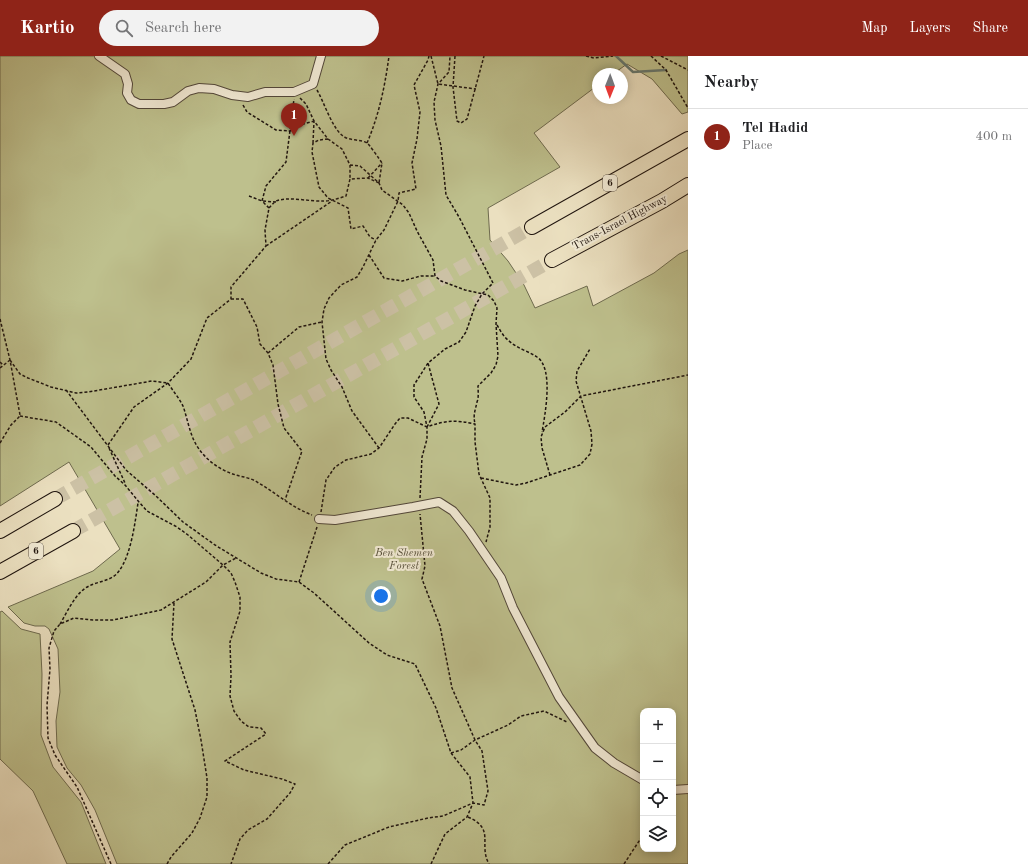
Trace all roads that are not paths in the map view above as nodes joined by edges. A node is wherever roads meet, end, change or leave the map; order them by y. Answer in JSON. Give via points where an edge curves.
{"nodes":[{"id":1,"x":99,"y":56,"type":"edge"},
{"id":2,"x":321,"y":56,"type":"edge"},
{"id":3,"x":688,"y":139,"type":"edge"},
{"id":4,"x":688,"y":186,"type":"edge"},
{"id":5,"x":532,"y":228,"type":"tunnel mouth"},
{"id":6,"x":552,"y":260,"type":"tunnel mouth"},
{"id":7,"x":55,"y":499,"type":"tunnel mouth"},
{"id":8,"x":319,"y":519,"type":"road end"},
{"id":9,"x":0,"y":531,"type":"edge"},
{"id":10,"x":73,"y":531,"type":"tunnel mouth"},
{"id":11,"x":0,"y":572,"type":"edge"},
{"id":12,"x":640,"y":778,"type":"edge"},
{"id":13,"x":688,"y":789,"type":"edge"},
{"id":14,"x":676,"y":790,"type":"edge"}],
"edges":[{"from":1,"to":2,"type":"street","via":[[125,74],[127,93],[131,100],[139,104],[164,104],[199,88],[214,89],[232,96],[294,92],[313,84]]},
{"from":3,"to":5,"type":"highway","number":"6"},
{"from":4,"to":6,"type":"highway","name":"Trans-Israel Highway"},
{"from":7,"to":9,"type":"highway"},
{"from":8,"to":12,"type":"street","via":[[335,520],[439,502],[453,510],[501,578],[513,608],[559,697],[596,748],[614,763]]},
{"from":10,"to":11,"type":"highway","number":"6"},
{"from":13,"to":14,"type":"street"}]}
